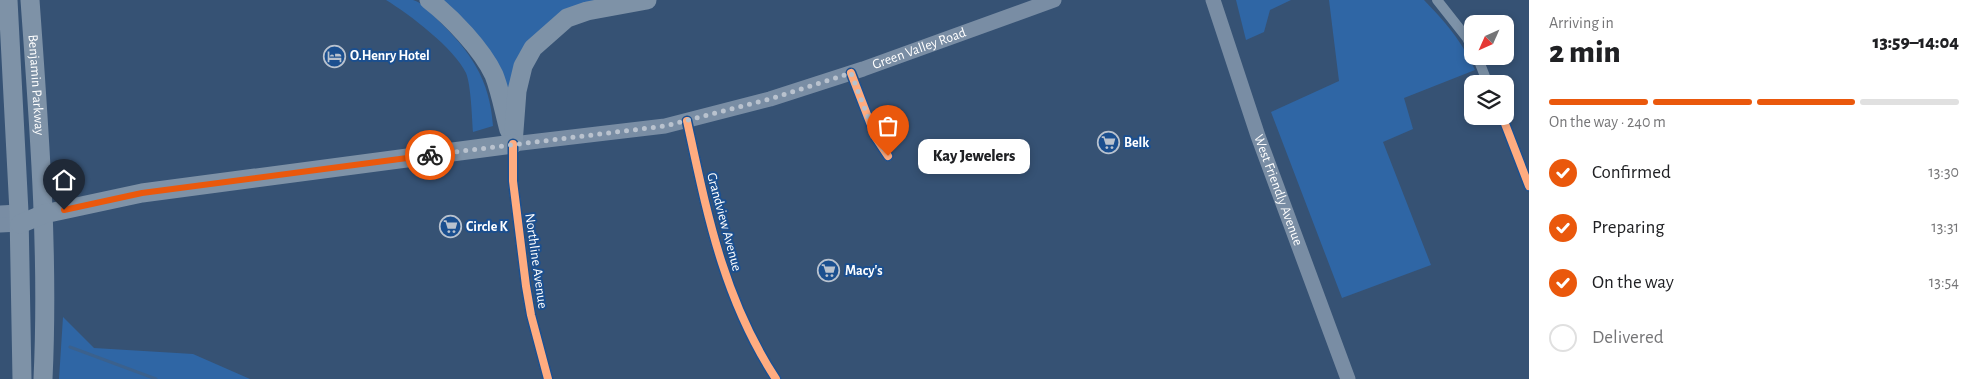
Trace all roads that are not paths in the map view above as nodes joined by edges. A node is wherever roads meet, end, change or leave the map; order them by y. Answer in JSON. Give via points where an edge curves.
{"nodes":[{"id":1,"x":8,"y":0,"type":"edge"},
{"id":2,"x":30,"y":0,"type":"edge"},
{"id":3,"x":429,"y":0,"type":"edge"},
{"id":4,"x":647,"y":0,"type":"edge"},
{"id":5,"x":1054,"y":0,"type":"edge"},
{"id":6,"x":1204,"y":0,"type":"edge"},
{"id":7,"x":1214,"y":0,"type":"edge"},
{"id":8,"x":1438,"y":0,"type":"edge"},
{"id":9,"x":1219,"y":18,"type":"junction"},
{"id":10,"x":1464,"y":34,"type":"edge"},
{"id":11,"x":851,"y":73,"type":"junction"},
{"id":12,"x":687,"y":120,"type":"junction"},
{"id":13,"x":1507,"y":125,"type":"edge"},
{"id":14,"x":513,"y":144,"type":"junction"},
{"id":15,"x":888,"y":156,"type":"dead end"},
{"id":16,"x":1525,"y":161,"type":"edge"},
{"id":17,"x":1529,"y":186,"type":"edge"},
{"id":18,"x":0,"y":213,"type":"edge"},
{"id":19,"x":44,"y":214,"type":"junction"},
{"id":20,"x":19,"y":218,"type":"junction"},
{"id":21,"x":0,"y":225,"type":"edge"},
{"id":22,"x":22,"y":379,"type":"edge"},
{"id":23,"x":43,"y":379,"type":"edge"},
{"id":24,"x":548,"y":379,"type":"edge"},
{"id":25,"x":776,"y":379,"type":"edge"},
{"id":26,"x":1348,"y":379,"type":"edge"}],
"edges":[{"from":1,"to":20,"type":"highway","name":"Benjamin Parkway"},
{"from":2,"to":19,"type":"highway","name":"Benjamin Parkway"},
{"from":3,"to":14,"type":"highway","via":[[478,50],[493,73]]},
{"from":4,"to":14,"type":"highway","via":[[586,11],[567,18],[533,48],[523,66],[517,91]]},
{"from":5,"to":11,"type":"main road","name":"Green Valley Road"},
{"from":6,"to":9,"type":"main road"},
{"from":7,"to":9,"type":"main road","name":"West Friendly Avenue"},
{"from":8,"to":10,"type":"street"},
{"from":9,"to":26,"type":"main road","name":"West Friendly Avenue","via":[[1258,136]]},
{"from":11,"to":12,"type":"main road","name":"Green Valley Road","via":[[770,99]]},
{"from":11,"to":15,"type":"street","via":[[876,138]]},
{"from":12,"to":14,"type":"main road","name":"Green Valley Road","via":[[656,128]]},
{"from":12,"to":25,"type":"street","name":"Grandview Avenue","via":[[718,254],[754,342]]},
{"from":13,"to":16,"type":"street"},
{"from":14,"to":19,"type":"highway","name":"Green Valley Road","via":[[142,193]]},
{"from":14,"to":24,"type":"street","name":"Northline Avenue","via":[[513,181],[526,286]]},
{"from":16,"to":17,"type":"street"},
{"from":18,"to":20,"type":"main road","name":"Green Valley Road"},
{"from":19,"to":20,"type":"highway","name":"Green Valley Road"},
{"from":19,"to":23,"type":"highway","name":"Benjamin Parkway","via":[[46,304]]},
{"from":20,"to":21,"type":"main road","name":"Green Valley Road"},
{"from":20,"to":22,"type":"highway","name":"Benjamin Parkway"}]}
